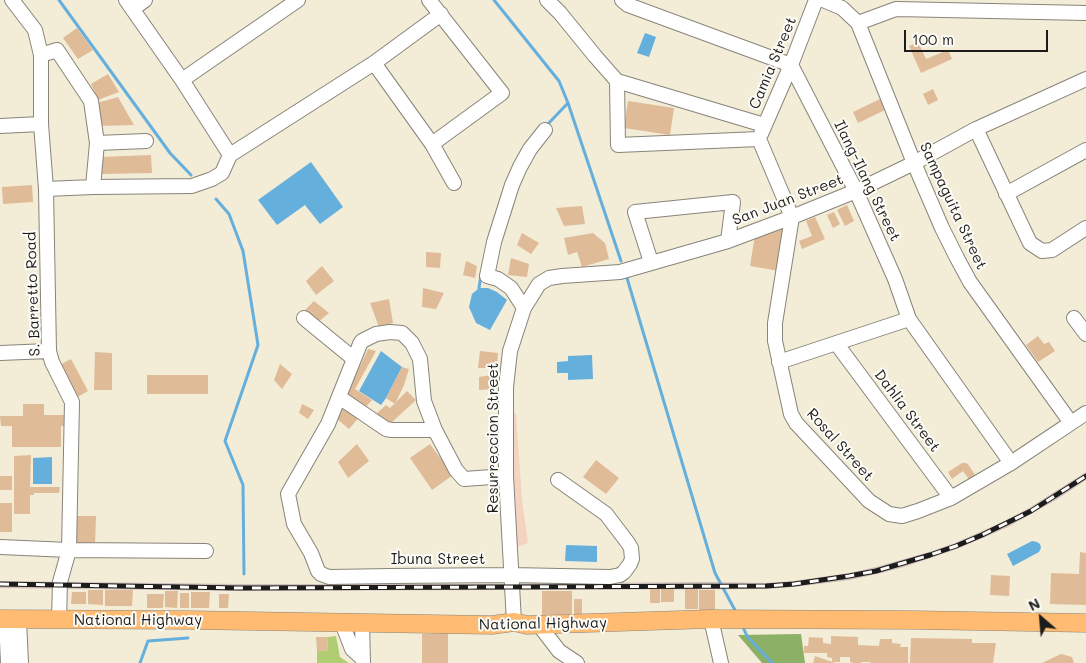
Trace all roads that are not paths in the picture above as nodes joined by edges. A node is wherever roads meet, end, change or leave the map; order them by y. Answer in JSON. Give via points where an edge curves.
{"nodes":[{"id":1,"x":12,"y":0,"type":"edge"},
{"id":2,"x":146,"y":0,"type":"edge"},
{"id":3,"x":298,"y":0,"type":"edge"},
{"id":4,"x":429,"y":0,"type":"edge"},
{"id":5,"x":547,"y":0,"type":"edge"},
{"id":6,"x":622,"y":0,"type":"edge"},
{"id":7,"x":816,"y":0,"type":"edge"},
{"id":8,"x":823,"y":0,"type":"edge"},
{"id":9,"x":130,"y":4,"type":"edge"},
{"id":10,"x":1086,"y":13,"type":"edge"},
{"id":11,"x":441,"y":14,"type":"junction"},
{"id":12,"x":858,"y":23,"type":"junction"},
{"id":13,"x":41,"y":55,"type":"junction"},
{"id":14,"x":374,"y":63,"type":"junction"},
{"id":15,"x":791,"y":65,"type":"junction"},
{"id":16,"x":1086,"y":79,"type":"edge"},
{"id":17,"x":182,"y":80,"type":"junction"},
{"id":18,"x":617,"y":80,"type":"junction"},
{"id":19,"x":41,"y":124,"type":"junction"},
{"id":20,"x":764,"y":125,"type":"junction"},
{"id":21,"x":0,"y":126,"type":"edge"},
{"id":22,"x":976,"y":129,"type":"junction"},
{"id":23,"x":545,"y":130,"type":"dead end"},
{"id":24,"x":759,"y":139,"type":"junction"},
{"id":25,"x":146,"y":141,"type":"dead end"},
{"id":26,"x":96,"y":143,"type":"junction"},
{"id":27,"x":432,"y":144,"type":"junction"},
{"id":28,"x":1086,"y":150,"type":"edge"},
{"id":29,"x":230,"y":155,"type":"junction"},
{"id":30,"x":914,"y":163,"type":"junction"},
{"id":31,"x":454,"y":183,"type":"dead end"},
{"id":32,"x":93,"y":187,"type":"junction"},
{"id":33,"x":46,"y":189,"type":"junction"},
{"id":34,"x":856,"y":191,"type":"junction"},
{"id":35,"x":1006,"y":194,"type":"junction"},
{"id":36,"x":792,"y":217,"type":"junction"},
{"id":37,"x":1086,"y":228,"type":"edge"},
{"id":38,"x":728,"y":241,"type":"junction"},
{"id":39,"x":651,"y":262,"type":"junction"},
{"id":40,"x":626,"y":271,"type":"joint"},
{"id":41,"x":524,"y":308,"type":"junction"},
{"id":42,"x":304,"y":318,"type":"dead end"},
{"id":43,"x":1074,"y":318,"type":"dead end"},
{"id":44,"x":909,"y":319,"type":"junction"},
{"id":45,"x":1086,"y":334,"type":"edge"},
{"id":46,"x":836,"y":343,"type":"junction"},
{"id":47,"x":50,"y":351,"type":"junction"},
{"id":48,"x":0,"y":353,"type":"edge"},
{"id":49,"x":354,"y":359,"type":"junction"},
{"id":50,"x":779,"y":362,"type":"junction"},
{"id":51,"x":339,"y":397,"type":"junction"},
{"id":52,"x":1086,"y":413,"type":"edge"},
{"id":53,"x":1071,"y":423,"type":"junction"},
{"id":54,"x":435,"y":430,"type":"junction"},
{"id":55,"x":1012,"y":463,"type":"junction"},
{"id":56,"x":506,"y":476,"type":"junction"},
{"id":57,"x":558,"y":480,"type":"dead end"},
{"id":58,"x":951,"y":498,"type":"junction"},
{"id":59,"x":0,"y":548,"type":"edge"},
{"id":60,"x":69,"y":550,"type":"junction"},
{"id":61,"x":206,"y":552,"type":"dead end"},
{"id":62,"x":511,"y":575,"type":"junction"},
{"id":63,"x":8,"y":619,"type":"edge"},
{"id":64,"x":718,"y":619,"type":"junction"},
{"id":65,"x":59,"y":620,"type":"junction"},
{"id":66,"x":514,"y":622,"type":"junction"},
{"id":67,"x":342,"y":623,"type":"junction"},
{"id":68,"x":362,"y":623,"type":"junction"},
{"id":69,"x":1086,"y":623,"type":"edge"},
{"id":70,"x":539,"y":626,"type":"junction"},
{"id":71,"x":363,"y":661,"type":"edge"},
{"id":72,"x":8,"y":663,"type":"edge"},
{"id":73,"x":21,"y":663,"type":"edge"},
{"id":74,"x":576,"y":663,"type":"edge"},
{"id":75,"x":721,"y":663,"type":"edge"}],
"edges":[{"from":1,"to":13,"type":"street","name":"S. Barretto Road","via":[[36,30]]},
{"from":2,"to":9,"type":"street"},
{"from":3,"to":17,"type":"street"},
{"from":4,"to":11,"type":"street"},
{"from":5,"to":18,"type":"street"},
{"from":6,"to":15,"type":"street","via":[[628,6]]},
{"from":7,"to":15,"type":"street","name":"Camia Street"},
{"from":8,"to":12,"type":"street","name":"Sampaguita Street","via":[[842,8]]},
{"from":9,"to":17,"type":"street"},
{"from":10,"to":12,"type":"street","via":[[896,9]]},
{"from":11,"to":14,"type":"street"},
{"from":11,"to":27,"type":"street","via":[[502,92]]},
{"from":12,"to":30,"type":"street","name":"Sampaguita Street"},
{"from":13,"to":19,"type":"street","name":"S. Barretto Road"},
{"from":13,"to":26,"type":"street","via":[[57,50],[91,101]]},
{"from":14,"to":27,"type":"street"},
{"from":14,"to":29,"type":"street"},
{"from":15,"to":20,"type":"street","name":"Camia Street"},
{"from":15,"to":34,"type":"street","name":"Ilang-Ilang Street"},
{"from":16,"to":22,"type":"street","name":"San Juan Street"},
{"from":17,"to":29,"type":"street"},
{"from":18,"to":20,"type":"street"},
{"from":18,"to":24,"type":"street","via":[[618,145]]},
{"from":19,"to":21,"type":"street"},
{"from":19,"to":33,"type":"street","name":"S. Barretto Road"},
{"from":20,"to":24,"type":"street","name":"Camia Street"},
{"from":22,"to":30,"type":"street","name":"San Juan Street"},
{"from":22,"to":35,"type":"street"},
{"from":23,"to":41,"type":"street","via":[[523,161],[512,185],[487,276],[511,288]]},
{"from":24,"to":36,"type":"street"},
{"from":25,"to":26,"type":"street"},
{"from":26,"to":32,"type":"street"},
{"from":27,"to":31,"type":"street"},
{"from":28,"to":35,"type":"street"},
{"from":29,"to":32,"type":"street","via":[[222,173],[192,186]]},
{"from":30,"to":34,"type":"street","name":"San Juan Street"},
{"from":30,"to":53,"type":"street","name":"Sampaguita Street","via":[[970,282]]},
{"from":32,"to":33,"type":"street"},
{"from":33,"to":47,"type":"street","name":"S. Barretto Road"},
{"from":34,"to":36,"type":"street","name":"San Juan Street"},
{"from":34,"to":44,"type":"street","name":"Ilang-Ilang Street"},
{"from":35,"to":37,"type":"street","via":[[1030,243],[1042,251],[1052,250]]},
{"from":36,"to":38,"type":"street","name":"San Juan Street"},
{"from":36,"to":50,"type":"street","name":"Rosal Street","via":[[775,323]]},
{"from":38,"to":39,"type":"street","name":"San Juan Street"},
{"from":38,"to":39,"type":"street","via":[[733,202],[635,212]]},
{"from":39,"to":40,"type":"street","name":"San Juan Street"},
{"from":40,"to":41,"type":"street","name":"Resurreccion Street","via":[[549,278],[539,284]]},
{"from":41,"to":56,"type":"street","name":"Resurreccion Street","via":[[510,351],[506,387]]},
{"from":42,"to":49,"type":"street"},
{"from":43,"to":45,"type":"street"},
{"from":44,"to":46,"type":"street"},
{"from":44,"to":55,"type":"street","name":"Ilang-Ilang Street"},
{"from":46,"to":50,"type":"street"},
{"from":46,"to":58,"type":"street","name":"Dahlia Street"},
{"from":47,"to":48,"type":"street"},
{"from":47,"to":60,"type":"street","name":"S. Barretto Road","via":[[52,362],[72,402]]},
{"from":49,"to":51,"type":"street","name":"Ibuna Street"},
{"from":49,"to":54,"type":"street","name":"Ibuna Street","via":[[360,344],[368,338],[376,334],[402,332],[420,359],[424,401]]},
{"from":50,"to":58,"type":"street","name":"Rosal Street","via":[[796,423],[869,501],[889,514],[902,516]]},
{"from":51,"to":54,"type":"street","via":[[386,429]]},
{"from":51,"to":62,"type":"street","name":"Ibuna Street","via":[[328,424],[288,494],[294,524],[318,571],[329,577]]},
{"from":52,"to":53,"type":"street","name":"Rosal Street"},
{"from":53,"to":55,"type":"street","name":"Rosal Street"},
{"from":54,"to":56,"type":"street","via":[[464,479]]},
{"from":55,"to":58,"type":"street","name":"Rosal Street"},
{"from":56,"to":62,"type":"street","name":"Resurreccion Street"},
{"from":57,"to":62,"type":"street","name":"Ibuna Street","via":[[606,514],[631,548],[630,564],[620,575],[610,577]]},
{"from":59,"to":60,"type":"street"},
{"from":60,"to":61,"type":"street"},
{"from":60,"to":65,"type":"street","name":"S. Barretto Road","via":[[60,582]]},
{"from":62,"to":66,"type":"street","name":"Resurreccion Street"},
{"from":63,"to":65,"type":"main road","name":"National Highway"},
{"from":63,"to":72,"type":"street"},
{"from":63,"to":73,"type":"street"},
{"from":64,"to":69,"type":"main road","name":"National Highway"},
{"from":64,"to":70,"type":"main road","name":"National Highway"},
{"from":64,"to":75,"type":"street"},
{"from":65,"to":67,"type":"main road","name":"National Highway"},
{"from":66,"to":68,"type":"main road","name":"National Highway","via":[[492,625]]},
{"from":66,"to":70,"type":"main road","name":"National Highway"},
{"from":67,"to":68,"type":"main road","name":"National Highway"},
{"from":67,"to":71,"type":"street","via":[[352,649]]},
{"from":68,"to":71,"type":"street"},
{"from":70,"to":74,"type":"street","via":[[559,651]]}]}
